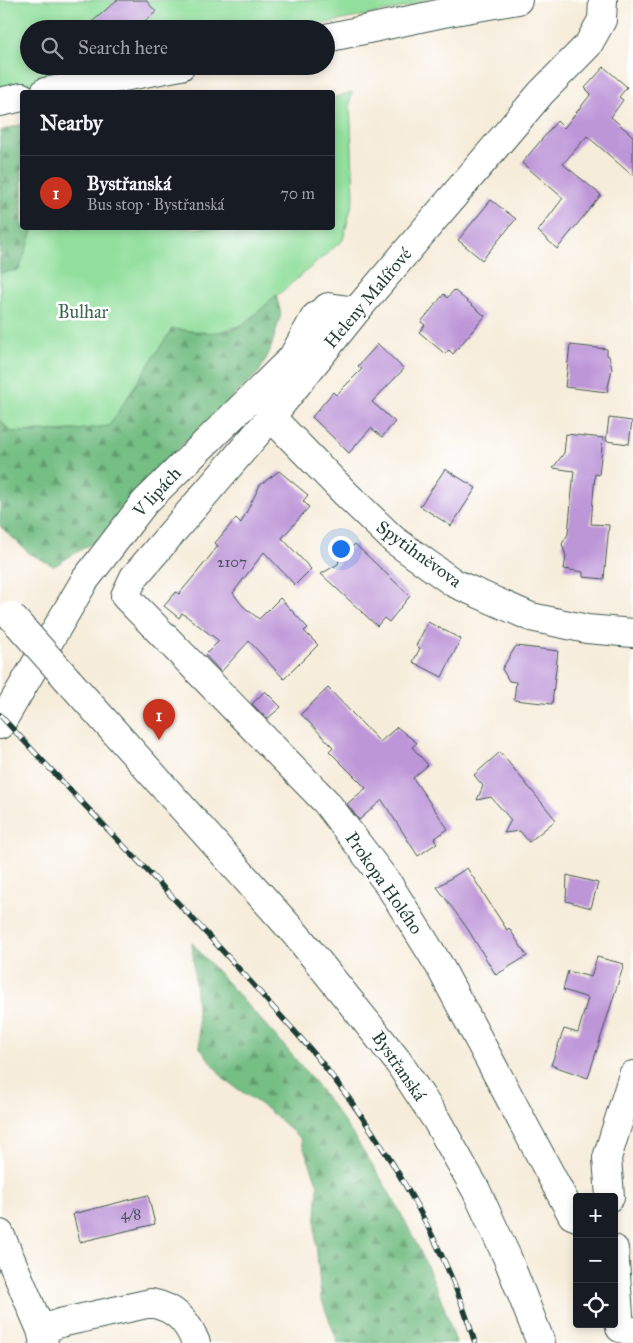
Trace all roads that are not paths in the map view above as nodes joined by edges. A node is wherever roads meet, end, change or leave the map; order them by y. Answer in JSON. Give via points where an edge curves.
{"nodes":[{"id":1,"x":518,"y":0,"type":"edge"},
{"id":2,"x":604,"y":0,"type":"edge"},
{"id":3,"x":335,"y":36,"type":"edge"},
{"id":4,"x":133,"y":75,"type":"edge"},
{"id":5,"x":55,"y":90,"type":"edge"},
{"id":6,"x":20,"y":98,"type":"edge"},
{"id":7,"x":0,"y":102,"type":"edge"},
{"id":8,"x":356,"y":311,"type":"junction"},
{"id":9,"x":272,"y":417,"type":"junction"},
{"id":10,"x":125,"y":596,"type":"joint"},
{"id":11,"x":5,"y":609,"type":"edge"},
{"id":12,"x":633,"y":633,"type":"edge"},
{"id":13,"x":0,"y":725,"type":"edge"},
{"id":14,"x":633,"y":1075,"type":"edge"},
{"id":15,"x":610,"y":1193,"type":"edge"},
{"id":16,"x":573,"y":1215,"type":"edge"},
{"id":17,"x":0,"y":1234,"type":"edge"},
{"id":18,"x":617,"y":1283,"type":"edge"},
{"id":19,"x":633,"y":1331,"type":"edge"},
{"id":20,"x":42,"y":1336,"type":"edge"},
{"id":21,"x":196,"y":1343,"type":"edge"},
{"id":22,"x":541,"y":1343,"type":"edge"}],
"edges":[{"from":1,"to":3,"type":"street"},
{"from":2,"to":8,"type":"street","name":"Heleny Malířové","via":[[602,20],[588,45],[541,93]]},
{"from":4,"to":5,"type":"street"},
{"from":6,"to":7,"type":"street"},
{"from":8,"to":9,"type":"street","name":"Heleny Malířové"},
{"from":8,"to":13,"type":"street","name":"V lipách","via":[[328,307],[315,317],[292,358],[145,502],[85,580]]},
{"from":9,"to":10,"type":"street","name":"Heleny Malířové","via":[[134,577]]},
{"from":9,"to":12,"type":"street","name":"Spytihněvova","via":[[394,540],[454,583],[531,617],[587,629]]},
{"from":10,"to":16,"type":"street","name":"Prokopa Holého","via":[[326,802],[389,885],[439,965]]},
{"from":11,"to":22,"type":"street","name":"Bystřanská","bridge":true,"via":[[299,938],[397,1060],[438,1121],[476,1190]]},
{"from":14,"to":15,"type":"street","via":[[607,1158]]},
{"from":17,"to":20,"type":"street"},
{"from":18,"to":19,"type":"street","via":[[620,1328]]},
{"from":20,"to":21,"type":"street","via":[[88,1316],[151,1303],[178,1313],[190,1328]]}]}
